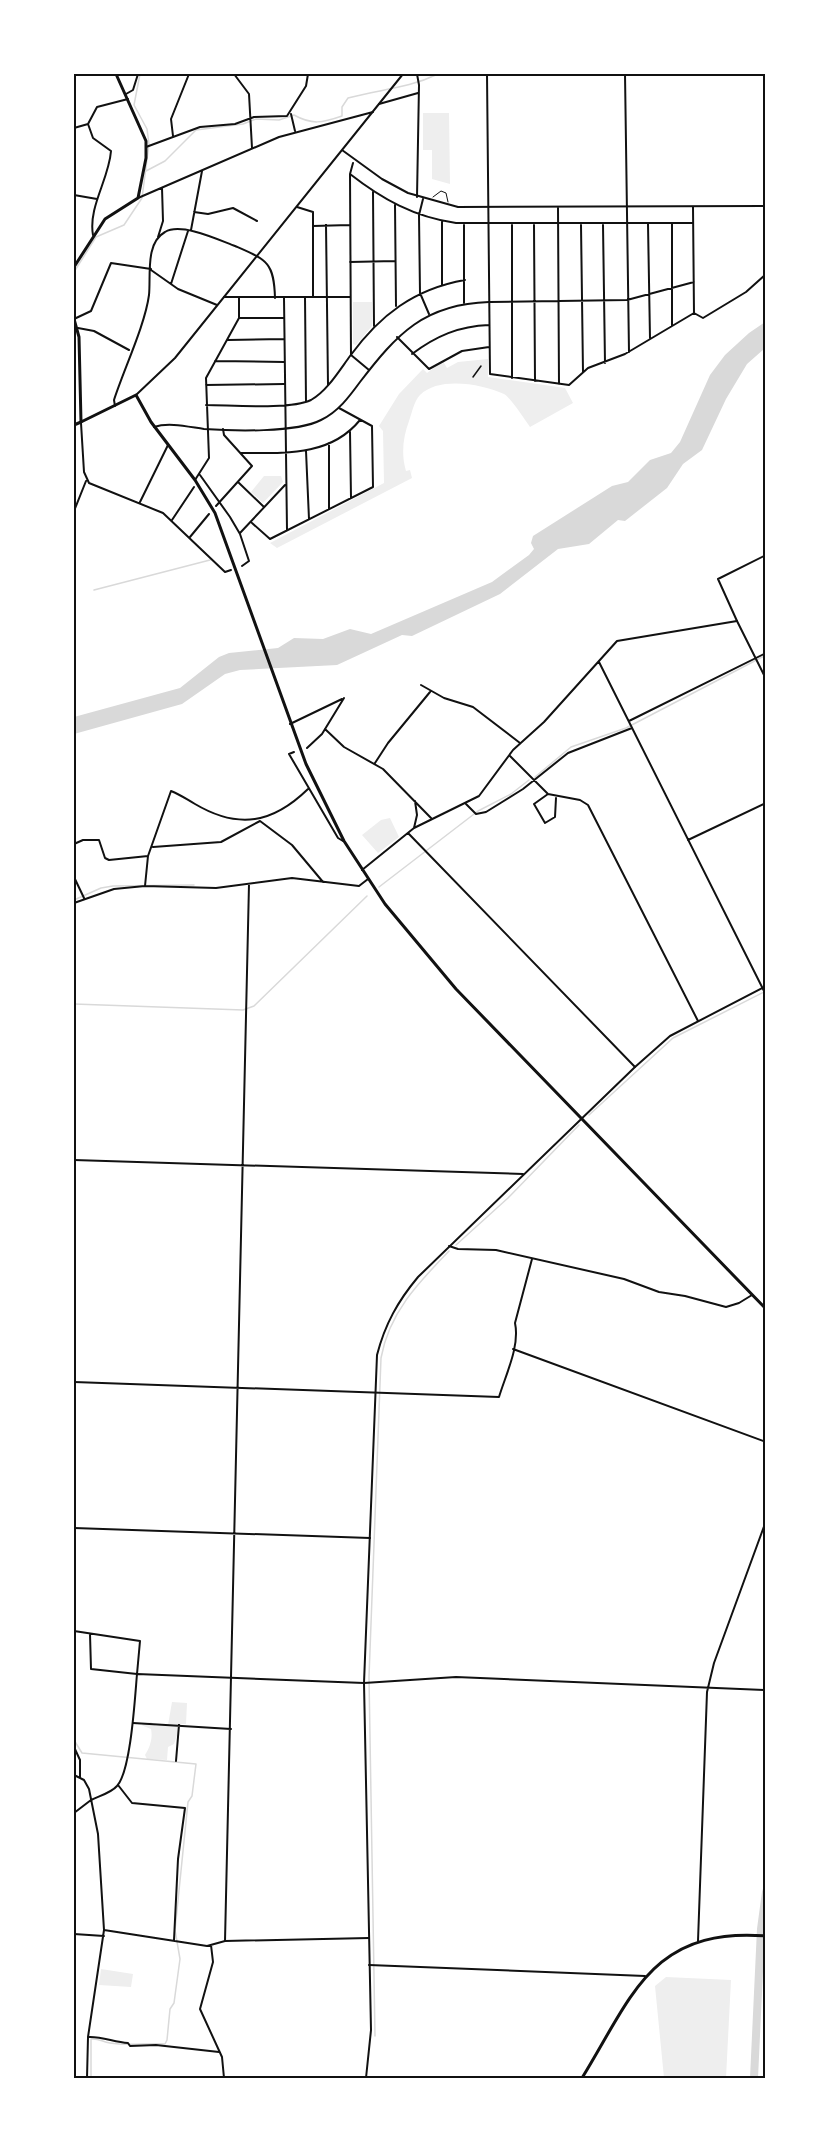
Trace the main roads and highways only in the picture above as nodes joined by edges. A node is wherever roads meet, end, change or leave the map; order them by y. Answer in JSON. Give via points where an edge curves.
{"nodes":[{"id":1,"x":116,"y":74,"type":"edge"},
{"id":2,"x":75,"y":261,"type":"edge"},
{"id":3,"x":74,"y":267,"type":"edge"},
{"id":4,"x":74,"y":319,"type":"edge"},
{"id":5,"x":81,"y":422,"type":"junction"},
{"id":6,"x":74,"y":425,"type":"edge"},
{"id":7,"x":765,"y":1309,"type":"edge"},
{"id":8,"x":765,"y":1936,"type":"edge"},
{"id":9,"x":582,"y":2079,"type":"edge"}],
"edges":[{"from":1,"to":2,"type":"main road","via":[[144,133],[146,147],[138,198],[111,214]]},
{"from":2,"to":3,"type":"main road"},
{"from":4,"to":5,"type":"main road","via":[[78,328]]},
{"from":5,"to":6,"type":"main road"},
{"from":5,"to":7,"type":"main road","via":[[136,395],[215,513],[290,724],[322,799],[368,879],[433,964]]},
{"from":8,"to":9,"type":"main road","via":[[698,1941],[670,1955],[645,1976]]}]}
